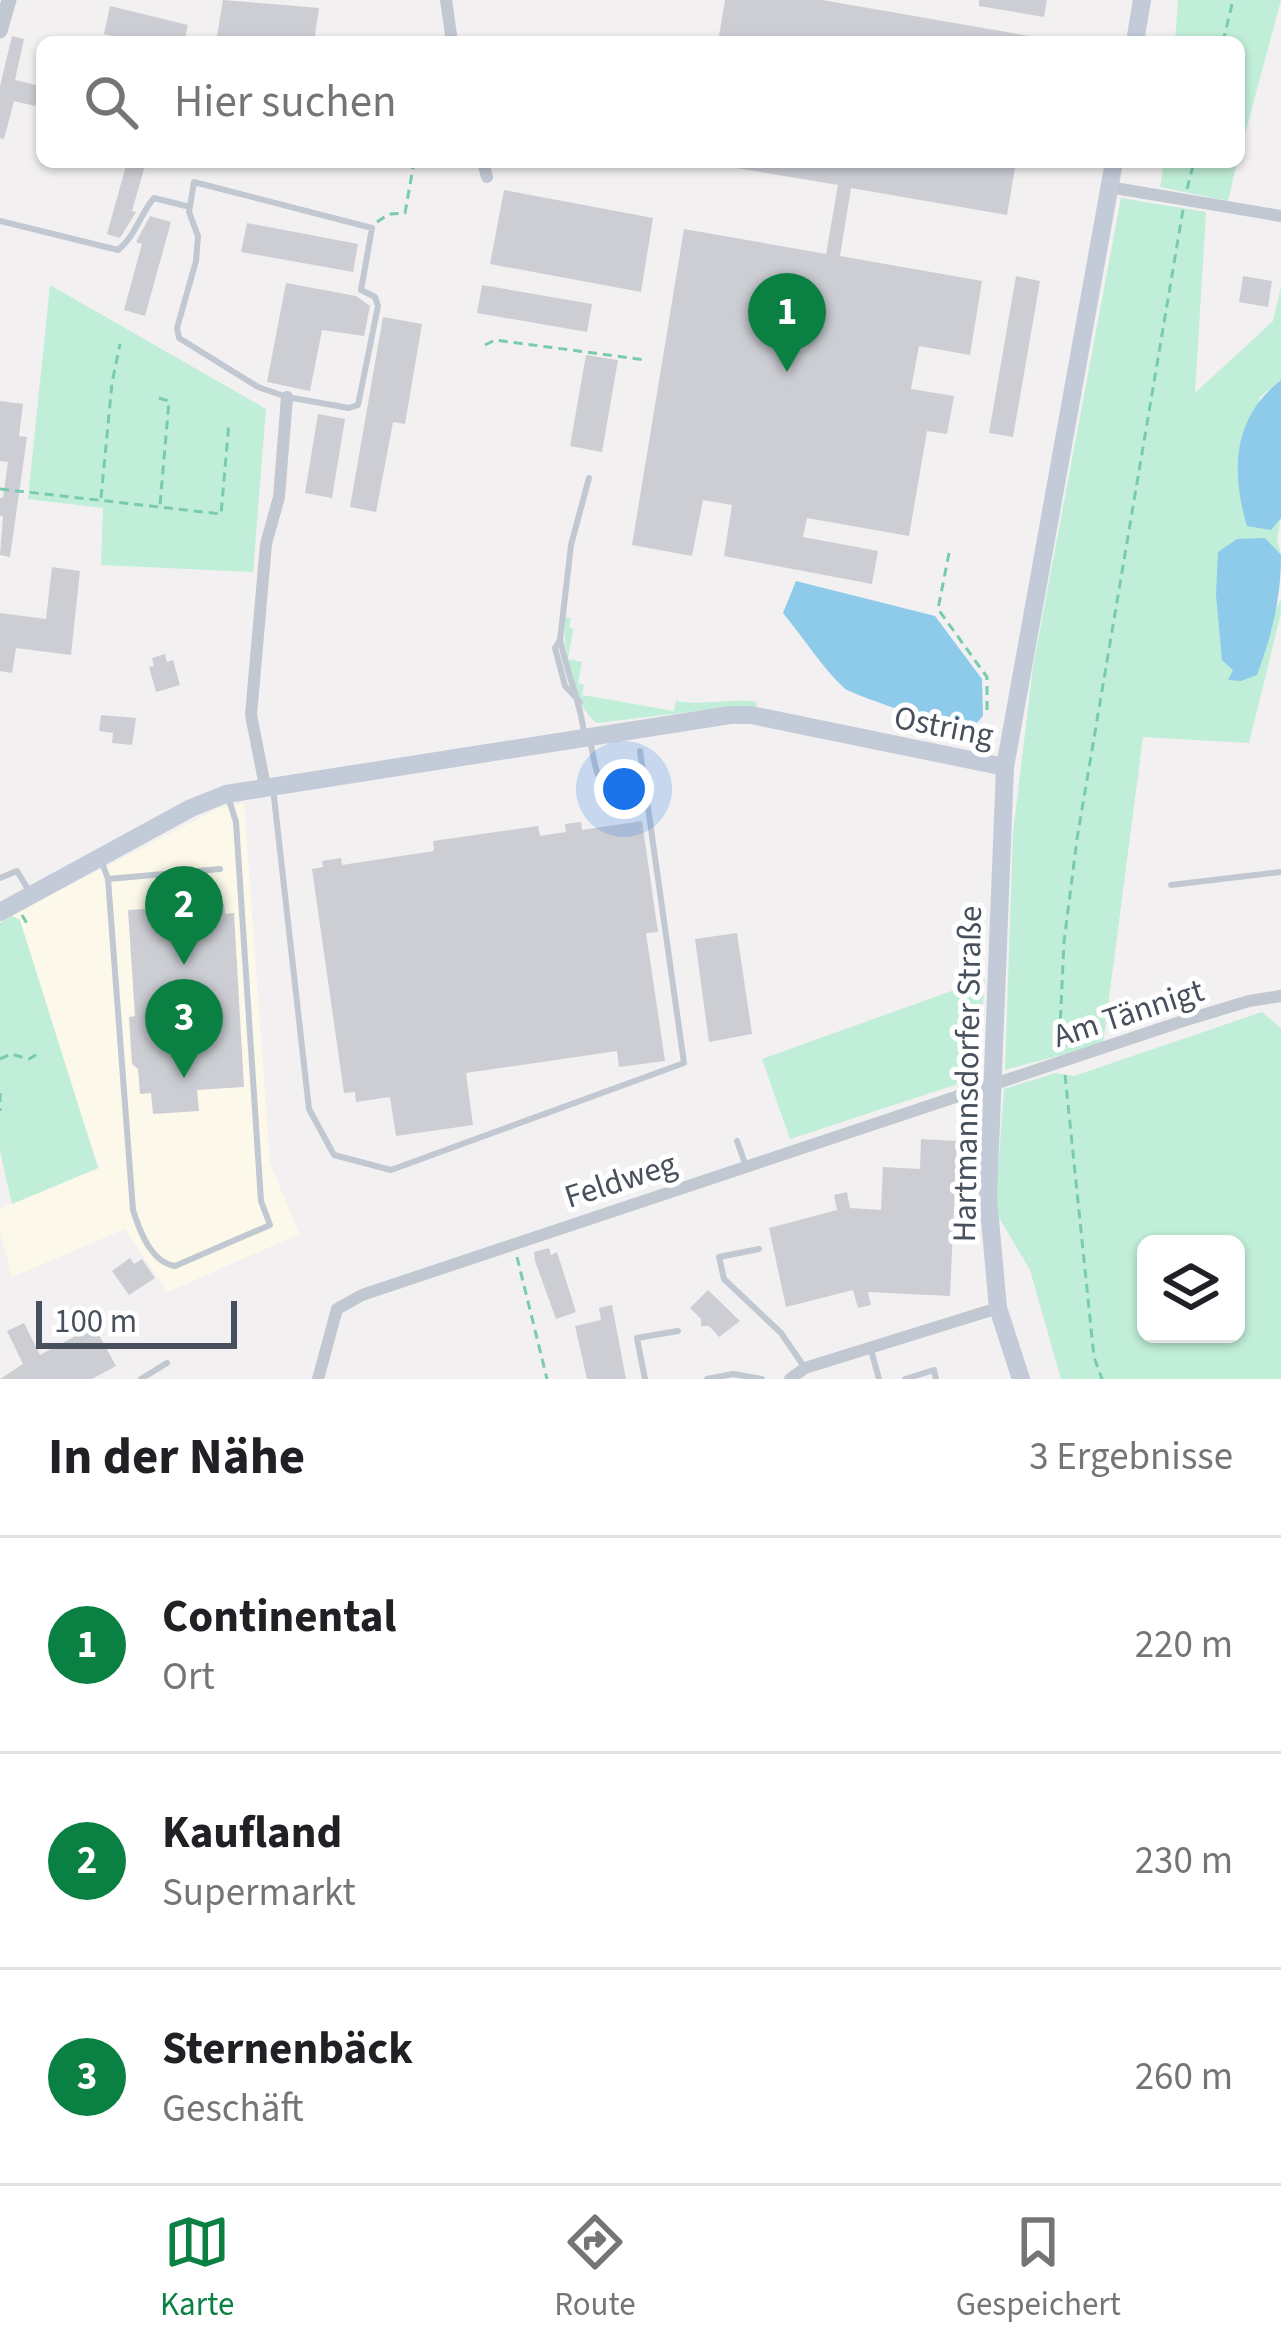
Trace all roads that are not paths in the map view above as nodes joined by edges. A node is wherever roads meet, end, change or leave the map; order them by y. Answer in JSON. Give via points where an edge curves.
{"nodes":[{"id":1,"x":9,"y":0,"type":"edge"},
{"id":2,"x":446,"y":0,"type":"edge"},
{"id":3,"x":1142,"y":0,"type":"edge"},
{"id":4,"x":0,"y":31,"type":"edge"},
{"id":5,"x":451,"y":36,"type":"edge"},
{"id":6,"x":1136,"y":36,"type":"edge"},
{"id":7,"x":1113,"y":168,"type":"edge"},
{"id":8,"x":1109,"y":187,"type":"junction"},
{"id":9,"x":190,"y":207,"type":"junction"},
{"id":10,"x":1281,"y":216,"type":"edge"},
{"id":11,"x":0,"y":221,"type":"edge"},
{"id":12,"x":287,"y":397,"type":"junction"},
{"id":13,"x":589,"y":478,"type":"dead end"},
{"id":14,"x":587,"y":735,"type":"junction"},
{"id":15,"x":640,"y":751,"type":"dead end"},
{"id":16,"x":1005,"y":767,"type":"junction"},
{"id":17,"x":269,"y":785,"type":"junction"},
{"id":18,"x":645,"y":790,"type":"junction"},
{"id":19,"x":226,"y":794,"type":"junction"},
{"id":20,"x":100,"y":857,"type":"junction"},
{"id":21,"x":220,"y":869,"type":"dead end"},
{"id":22,"x":1281,"y":872,"type":"edge"},
{"id":23,"x":0,"y":878,"type":"edge"},
{"id":24,"x":108,"y":879,"type":"junction"},
{"id":25,"x":1171,"y":886,"type":"dead end"},
{"id":26,"x":31,"y":894,"type":"junction"},
{"id":27,"x":0,"y":912,"type":"edge"},
{"id":28,"x":1281,"y":996,"type":"edge"},
{"id":29,"x":992,"y":1084,"type":"junction"},
{"id":30,"x":737,"y":1141,"type":"dead end"},
{"id":31,"x":746,"y":1166,"type":"junction"},
{"id":32,"x":759,"y":1249,"type":"dead end"},
{"id":33,"x":998,"y":1308,"type":"junction"},
{"id":34,"x":678,"y":1330,"type":"dead end"},
{"id":35,"x":870,"y":1347,"type":"junction"},
{"id":36,"x":167,"y":1363,"type":"dead end"},
{"id":37,"x":805,"y":1368,"type":"junction"},
{"id":38,"x":141,"y":1379,"type":"edge"},
{"id":39,"x":318,"y":1379,"type":"edge"},
{"id":40,"x":645,"y":1379,"type":"edge"},
{"id":41,"x":706,"y":1379,"type":"edge"},
{"id":42,"x":762,"y":1379,"type":"edge"},
{"id":43,"x":790,"y":1379,"type":"edge"},
{"id":44,"x":879,"y":1379,"type":"edge"},
{"id":45,"x":905,"y":1379,"type":"edge"},
{"id":46,"x":936,"y":1379,"type":"edge"},
{"id":47,"x":1021,"y":1379,"type":"edge"}],
"edges":[{"from":1,"to":4,"type":"street"},
{"from":2,"to":5,"type":"street"},
{"from":3,"to":6,"type":"main road"},
{"from":7,"to":8,"type":"main road","name":"Ostring"},
{"from":8,"to":10,"type":"street"},
{"from":8,"to":16,"type":"main road","name":"Ostring"},
{"from":9,"to":11,"type":"lane","via":[[154,198],[118,250]]},
{"from":9,"to":12,"type":"lane","via":[[196,261],[179,338]]},
{"from":9,"to":12,"type":"lane","via":[[194,182],[372,228],[361,290],[378,305],[358,405]]},
{"from":12,"to":17,"type":"street","via":[[251,715]]},
{"from":13,"to":14,"type":"lane","via":[[555,648]]},
{"from":14,"to":16,"type":"main road","name":"Ostring","via":[[751,716]]},
{"from":14,"to":17,"type":"main road","name":"Ostring"},
{"from":14,"to":18,"type":"lane","via":[[600,781],[623,794]]},
{"from":15,"to":18,"type":"lane"},
{"from":16,"to":29,"type":"main road","name":"Hartmannsdorfer Straße"},
{"from":17,"to":18,"type":"lane","via":[[309,1109],[334,1155],[391,1170],[684,1063]]},
{"from":17,"to":19,"type":"main road","name":"Ostring"},
{"from":19,"to":20,"type":"main road","name":"Ostring"},
{"from":19,"to":24,"type":"lane","via":[[236,822],[261,1201],[270,1225],[175,1266],[162,1263],[140,1234],[133,1210]]},
{"from":20,"to":24,"type":"lane"},
{"from":20,"to":26,"type":"main road","name":"Ostring"},
{"from":21,"to":24,"type":"lane"},
{"from":22,"to":25,"type":"lane"},
{"from":23,"to":26,"type":"lane","via":[[17,871]]},
{"from":26,"to":27,"type":"main road","name":"Ostring"},
{"from":28,"to":29,"type":"street","name":"Am Tännigt"},
{"from":29,"to":31,"type":"street","name":"Feldweg"},
{"from":29,"to":33,"type":"main road","name":"Hartmannsdorfer Straße","via":[[988,1198]]},
{"from":30,"to":31,"type":"lane"},
{"from":31,"to":39,"type":"street","name":"Feldweg","via":[[362,1295],[338,1309]]},
{"from":32,"to":37,"type":"lane","via":[[719,1257],[724,1279]]},
{"from":33,"to":35,"type":"street"},
{"from":33,"to":47,"type":"main road","name":"Hartmannsdorfer Straße"},
{"from":34,"to":40,"type":"lane","via":[[637,1338]]},
{"from":35,"to":37,"type":"street"},
{"from":35,"to":44,"type":"lane"},
{"from":36,"to":38,"type":"lane"},
{"from":37,"to":43,"type":"street"},
{"from":41,"to":42,"type":"lane"},
{"from":45,"to":46,"type":"lane","via":[[934,1370]]}]}
